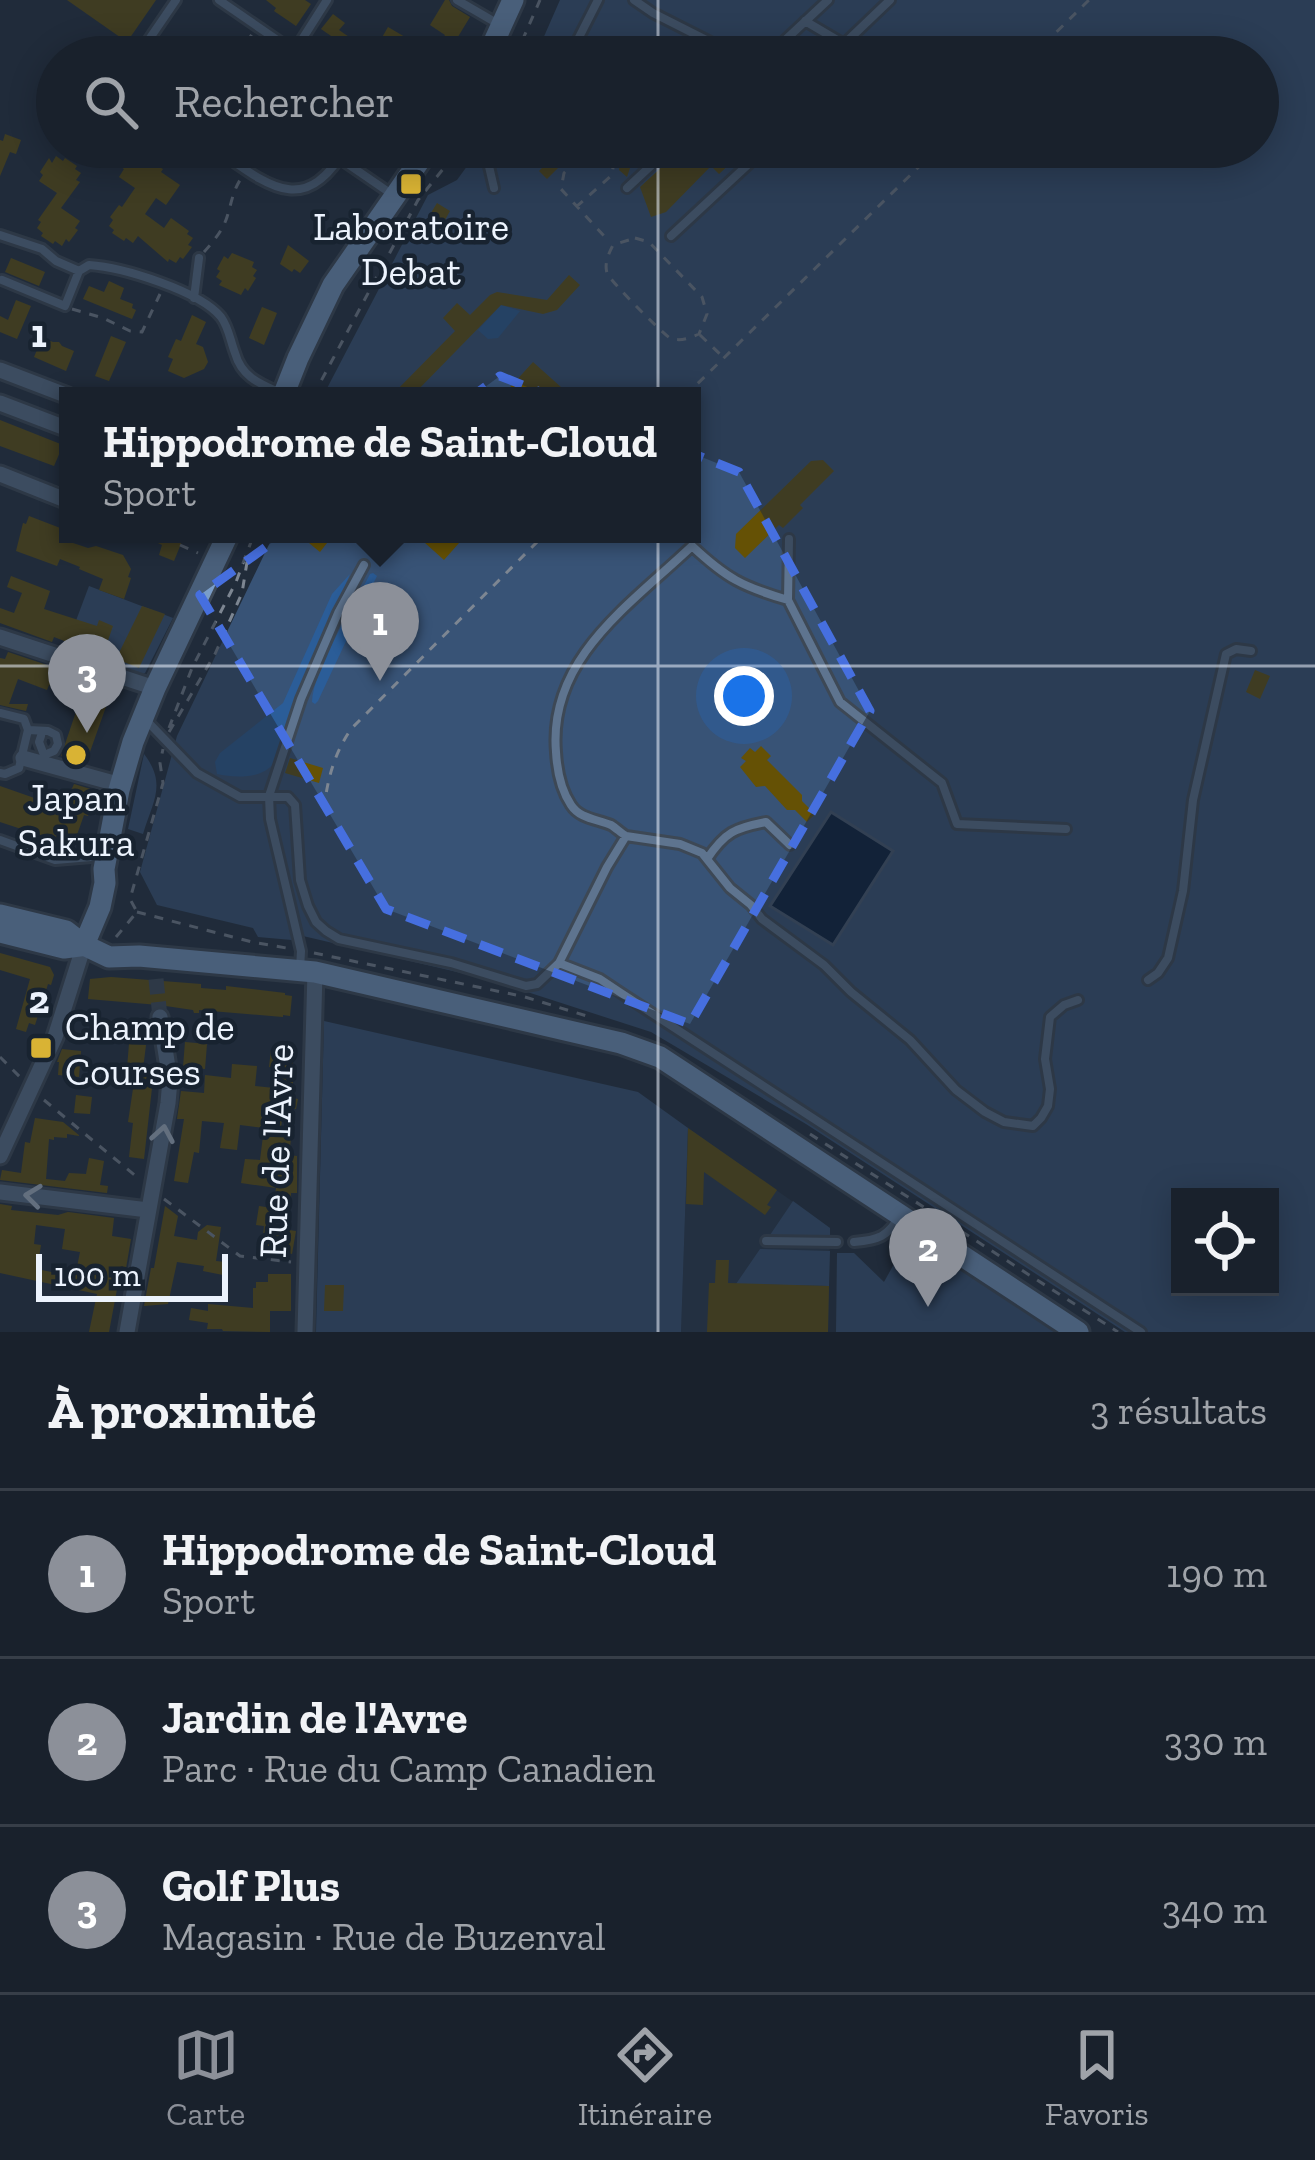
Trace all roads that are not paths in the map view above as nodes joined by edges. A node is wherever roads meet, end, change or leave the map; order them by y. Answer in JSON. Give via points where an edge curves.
{"nodes":[{"id":1,"x":176,"y":0,"type":"edge"},
{"id":2,"x":219,"y":0,"type":"edge"},
{"id":3,"x":327,"y":0,"type":"edge"},
{"id":4,"x":457,"y":0,"type":"edge"},
{"id":5,"x":513,"y":0,"type":"edge"},
{"id":6,"x":598,"y":0,"type":"edge"},
{"id":7,"x":634,"y":0,"type":"edge"},
{"id":8,"x":828,"y":0,"type":"edge"},
{"id":9,"x":890,"y":0,"type":"edge"},
{"id":10,"x":805,"y":21,"type":"junction"},
{"id":11,"x":502,"y":26,"type":"junction"},
{"id":12,"x":151,"y":36,"type":"edge"},
{"id":13,"x":271,"y":36,"type":"edge"},
{"id":14,"x":308,"y":36,"type":"edge"},
{"id":15,"x":497,"y":36,"type":"edge"},
{"id":16,"x":580,"y":36,"type":"edge"},
{"id":17,"x":698,"y":36,"type":"edge"},
{"id":18,"x":789,"y":36,"type":"edge"},
{"id":19,"x":830,"y":36,"type":"edge"},
{"id":20,"x":852,"y":36,"type":"edge"},
{"id":21,"x":244,"y":168,"type":"edge"},
{"id":22,"x":331,"y":168,"type":"edge"},
{"id":23,"x":353,"y":168,"type":"edge"},
{"id":24,"x":414,"y":168,"type":"edge"},
{"id":25,"x":489,"y":168,"type":"edge"},
{"id":26,"x":648,"y":168,"type":"edge"},
{"id":27,"x":744,"y":168,"type":"edge"},
{"id":28,"x":494,"y":188,"type":"dead end"},
{"id":29,"x":627,"y":188,"type":"dead end"},
{"id":30,"x":394,"y":196,"type":"junction"},
{"id":31,"x":0,"y":235,"type":"edge"},
{"id":32,"x":670,"y":236,"type":"dead end"},
{"id":33,"x":199,"y":259,"type":"road end"},
{"id":34,"x":79,"y":271,"type":"junction"},
{"id":35,"x":2,"y":280,"type":"edge"},
{"id":36,"x":194,"y":298,"type":"junction"},
{"id":37,"x":0,"y":370,"type":"edge"},
{"id":38,"x":266,"y":387,"type":"edge"},
{"id":39,"x":286,"y":387,"type":"edge"},
{"id":40,"x":59,"y":393,"type":"edge"},
{"id":41,"x":0,"y":403,"type":"edge"},
{"id":42,"x":59,"y":426,"type":"edge"},
{"id":43,"x":0,"y":475,"type":"edge"},
{"id":44,"x":59,"y":498,"type":"edge"},
{"id":45,"x":789,"y":539,"type":"dead end"},
{"id":46,"x":224,"y":543,"type":"edge"},
{"id":47,"x":364,"y":565,"type":"dead end"},
{"id":48,"x":788,"y":600,"type":"junction"},
{"id":49,"x":0,"y":637,"type":"edge"},
{"id":50,"x":1252,"y":650,"type":"dead end"},
{"id":51,"x":155,"y":688,"type":"junction"},
{"id":52,"x":0,"y":713,"type":"edge"},
{"id":53,"x":142,"y":716,"type":"junction"},
{"id":54,"x":28,"y":730,"type":"junction"},
{"id":55,"x":41,"y":736,"type":"dead end"},
{"id":56,"x":23,"y":758,"type":"junction"},
{"id":57,"x":49,"y":759,"type":"junction"},
{"id":58,"x":0,"y":772,"type":"edge"},
{"id":59,"x":121,"y":785,"type":"junction"},
{"id":60,"x":269,"y":796,"type":"junction"},
{"id":61,"x":1066,"y":830,"type":"dead end"},
{"id":62,"x":626,"y":836,"type":"junction"},
{"id":63,"x":0,"y":840,"type":"edge"},
{"id":64,"x":790,"y":845,"type":"dead end"},
{"id":65,"x":707,"y":859,"type":"junction"},
{"id":66,"x":106,"y":863,"type":"junction"},
{"id":67,"x":0,"y":915,"type":"edge"},
{"id":68,"x":0,"y":932,"type":"edge"},
{"id":69,"x":84,"y":945,"type":"junction"},
{"id":70,"x":308,"y":962,"type":"junction"},
{"id":71,"x":559,"y":963,"type":"junction"},
{"id":72,"x":1148,"y":980,"type":"dead end"},
{"id":73,"x":1078,"y":1000,"type":"dead end"},
{"id":74,"x":160,"y":1017,"type":"tunnel mouth"},
{"id":75,"x":0,"y":1156,"type":"edge"},
{"id":76,"x":0,"y":1192,"type":"edge"},
{"id":77,"x":148,"y":1210,"type":"junction"},
{"id":78,"x":900,"y":1215,"type":"junction"},
{"id":79,"x":766,"y":1241,"type":"dead end"},
{"id":80,"x":837,"y":1242,"type":"dead end"},
{"id":81,"x":854,"y":1242,"type":"dead end"},
{"id":82,"x":127,"y":1332,"type":"edge"},
{"id":83,"x":304,"y":1332,"type":"edge"},
{"id":84,"x":1078,"y":1332,"type":"edge"},
{"id":85,"x":1142,"y":1332,"type":"edge"}],
"edges":[{"from":1,"to":12,"type":"lane"},
{"from":2,"to":13,"type":"lane"},
{"from":3,"to":14,"type":"lane"},
{"from":4,"to":11,"type":"lane"},
{"from":5,"to":11,"type":"main road"},
{"from":6,"to":16,"type":"lane"},
{"from":7,"to":17,"type":"lane"},
{"from":8,"to":10,"type":"lane"},
{"from":9,"to":20,"type":"lane"},
{"from":10,"to":18,"type":"lane"},
{"from":10,"to":19,"type":"lane"},
{"from":11,"to":15,"type":"main road"},
{"from":21,"to":22,"type":"lane","via":[[277,188],[303,189]]},
{"from":23,"to":30,"type":"lane"},
{"from":24,"to":30,"type":"main road"},
{"from":25,"to":28,"type":"lane"},
{"from":26,"to":29,"type":"lane"},
{"from":27,"to":32,"type":"lane"},
{"from":30,"to":39,"type":"main road","via":[[333,285]]},
{"from":31,"to":34,"type":"lane"},
{"from":33,"to":36,"type":"lane"},
{"from":34,"to":35,"type":"lane","via":[[64,306]]},
{"from":34,"to":36,"type":"lane","via":[[89,265],[132,272]]},
{"from":36,"to":38,"type":"lane","via":[[218,314],[241,369]]},
{"from":37,"to":40,"type":"street"},
{"from":41,"to":42,"type":"street"},
{"from":43,"to":44,"type":"street"},
{"from":45,"to":48,"type":"lane"},
{"from":46,"to":51,"type":"main road"},
{"from":47,"to":60,"type":"lane","via":[[301,699]]},
{"from":48,"to":61,"type":"lane","via":[[840,702],[942,783],[958,824]]},
{"from":48,"to":62,"type":"lane","via":[[738,583],[692,546],[598,635],[568,675],[555,744],[565,792],[572,809]]},
{"from":49,"to":51,"type":"street"},
{"from":50,"to":72,"type":"lane","via":[[1226,655],[1168,958]]},
{"from":51,"to":53,"type":"main road"},
{"from":52,"to":54,"type":"lane","via":[[24,719]]},
{"from":53,"to":59,"type":"main road"},
{"from":53,"to":60,"type":"lane","via":[[197,773],[240,796]]},
{"from":54,"to":56,"type":"lane"},
{"from":54,"to":57,"type":"lane","via":[[56,735]]},
{"from":55,"to":57,"type":"lane"},
{"from":56,"to":57,"type":"street"},
{"from":56,"to":58,"type":"lane","via":[[19,768]]},
{"from":57,"to":59,"type":"street"},
{"from":59,"to":66,"type":"main road"},
{"from":60,"to":70,"type":"lane"},
{"from":60,"to":71,"type":"lane","via":[[295,805],[308,906],[340,939],[526,986]]},
{"from":62,"to":65,"type":"lane","via":[[680,844]]},
{"from":62,"to":71,"type":"lane"},
{"from":63,"to":66,"type":"lane","via":[[55,860]]},
{"from":64,"to":65,"type":"lane","via":[[766,821],[723,836]]},
{"from":65,"to":73,"type":"lane","via":[[762,920],[910,1040],[956,1090],[1004,1122],[1033,1126],[1041,1118],[1050,1089],[1050,1017]]},
{"from":66,"to":69,"type":"main road"},
{"from":67,"to":69,"type":"main road","via":[[66,931]]},
{"from":68,"to":69,"type":"main road","via":[[64,948]]},
{"from":69,"to":70,"type":"main road","via":[[150,965]]},
{"from":69,"to":75,"type":"street","via":[[55,1037]]},
{"from":70,"to":78,"type":"main road","via":[[661,1057]]},
{"from":70,"to":83,"type":"street","name":"Rue de l'Avre"},
{"from":71,"to":85,"type":"lane","via":[[611,986]]},
{"from":77,"to":74,"type":"street","one_way":true,"via":[[170,1080]]},
{"from":77,"to":76,"type":"street","one_way":true},
{"from":77,"to":82,"type":"street"},
{"from":78,"to":81,"type":"lane","via":[[880,1239]]},
{"from":78,"to":84,"type":"main road"},
{"from":79,"to":80,"type":"lane"}]}
